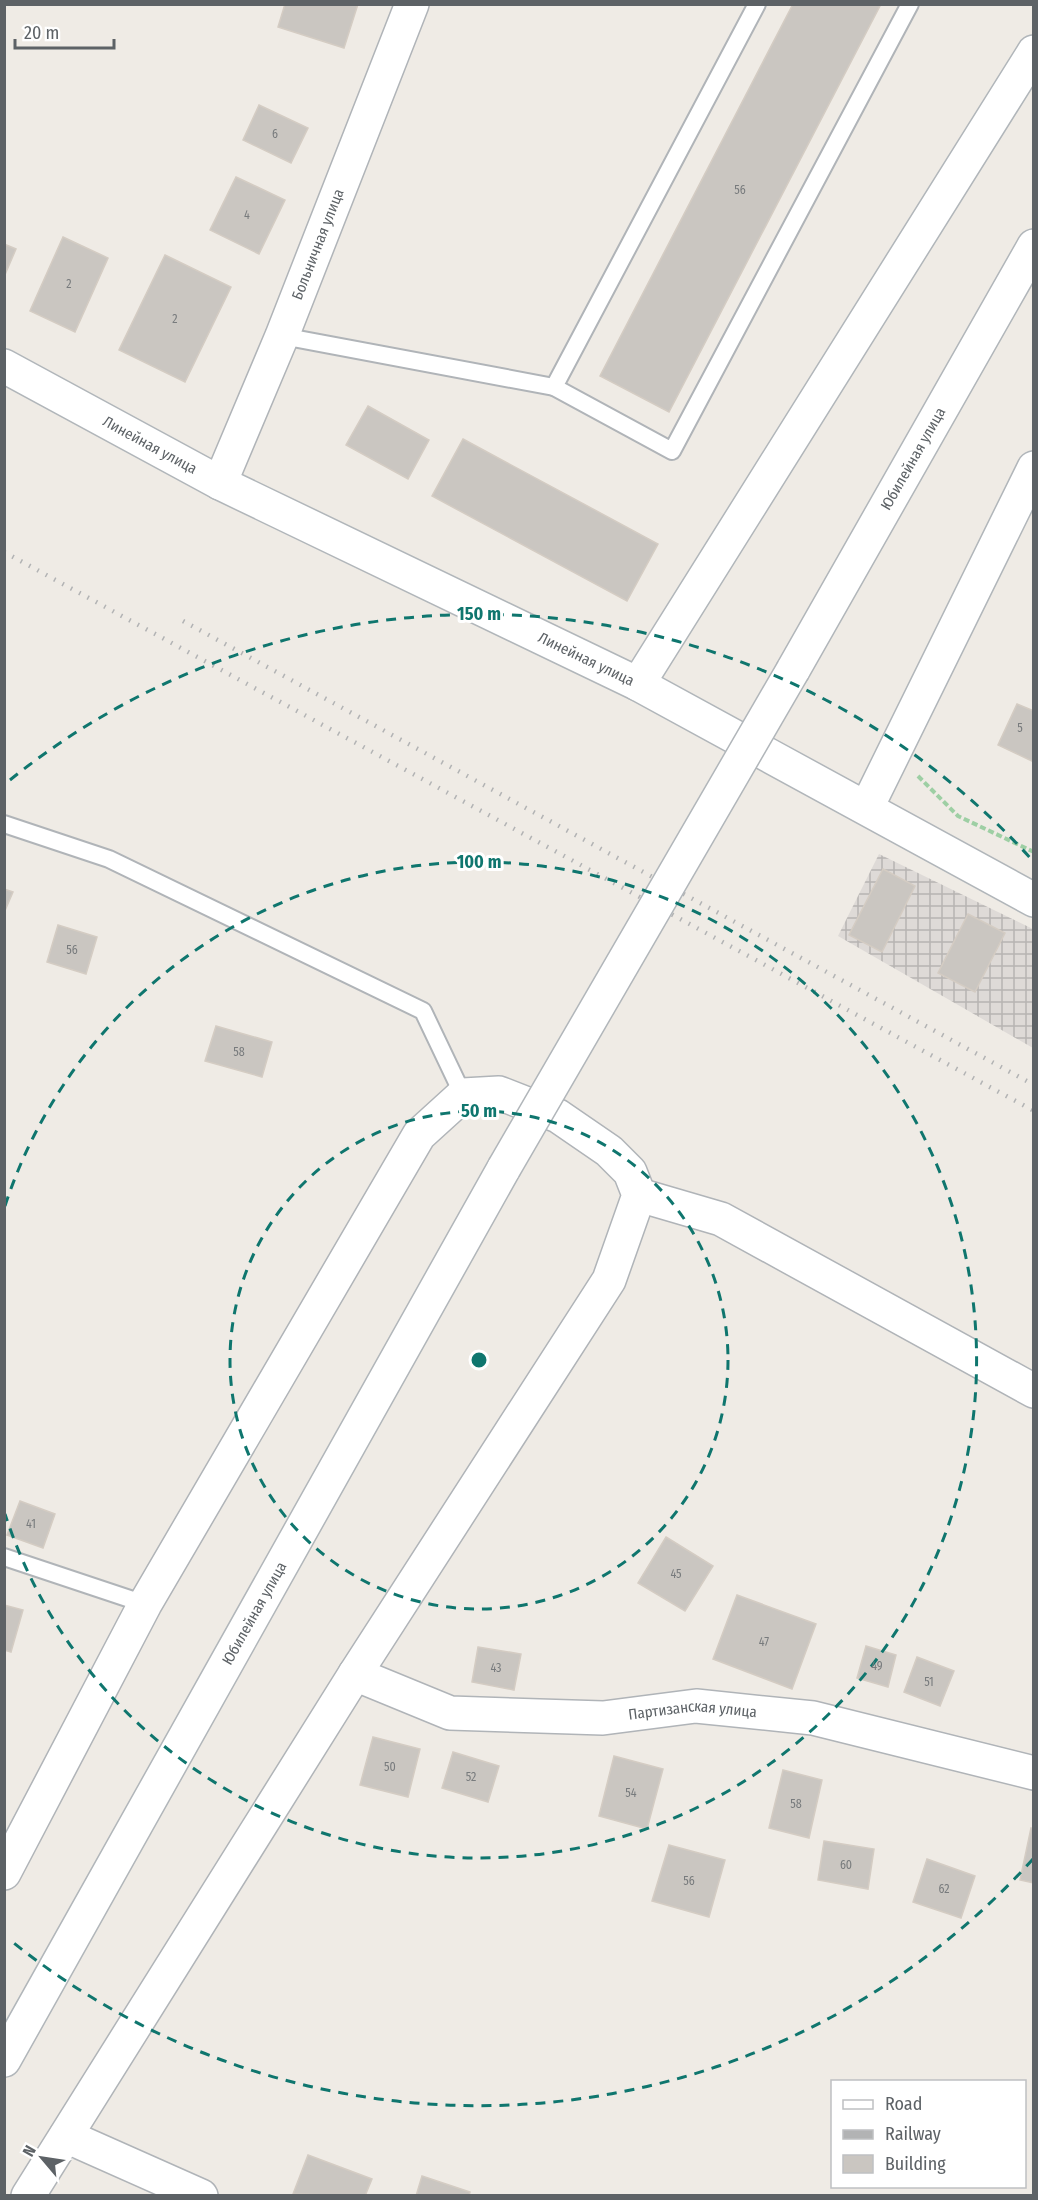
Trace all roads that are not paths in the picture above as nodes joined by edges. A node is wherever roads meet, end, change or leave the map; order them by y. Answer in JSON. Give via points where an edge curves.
{"nodes":[{"id":1,"x":412,"y":4,"type":"edge"},
{"id":2,"x":757,"y":4,"type":"edge"},
{"id":3,"x":910,"y":4,"type":"edge"},
{"id":4,"x":1034,"y":52,"type":"edge"},
{"id":5,"x":1034,"y":246,"type":"edge"},
{"id":6,"x":282,"y":336,"type":"junction"},
{"id":7,"x":4,"y":366,"type":"edge"},
{"id":8,"x":554,"y":387,"type":"junction"},
{"id":9,"x":1034,"y":468,"type":"edge"},
{"id":10,"x":220,"y":483,"type":"junction"},
{"id":11,"x":638,"y":684,"type":"junction"},
{"id":12,"x":867,"y":807,"type":"junction"},
{"id":13,"x":4,"y":824,"type":"edge"},
{"id":14,"x":1034,"y":900,"type":"edge"},
{"id":15,"x":463,"y":1095,"type":"junction"},
{"id":16,"x":639,"y":1195,"type":"junction"},
{"id":17,"x":1034,"y":1390,"type":"edge"},
{"id":18,"x":4,"y":1557,"type":"edge"},
{"id":19,"x":145,"y":1604,"type":"junction"},
{"id":20,"x":355,"y":1674,"type":"junction"},
{"id":21,"x":1034,"y":1773,"type":"edge"},
{"id":22,"x":4,"y":1873,"type":"edge"},
{"id":23,"x":4,"y":2060,"type":"edge"},
{"id":24,"x":66,"y":2136,"type":"junction"},
{"id":25,"x":28,"y":2196,"type":"edge"},
{"id":26,"x":201,"y":2196,"type":"edge"}],
"edges":[{"from":1,"to":6,"type":"main road","name":"Больничная улица"},
{"from":2,"to":8,"type":"lane"},
{"from":3,"to":8,"type":"lane","via":[[672,451]]},
{"from":4,"to":11,"type":"main road"},
{"from":5,"to":23,"type":"main road","name":"Юбилейная улица","bridge":true,"via":[[504,1168]]},
{"from":6,"to":8,"type":"lane"},
{"from":6,"to":10,"type":"main road","name":"Больничная улица"},
{"from":7,"to":10,"type":"main road","name":"Линейная улица"},
{"from":9,"to":12,"type":"main road"},
{"from":10,"to":11,"type":"main road","name":"Линейная улица"},
{"from":11,"to":12,"type":"main road","name":"Линейная улица"},
{"from":12,"to":14,"type":"main road","name":"Линейная улица"},
{"from":13,"to":15,"type":"lane","via":[[109,859],[423,1011]]},
{"from":15,"to":16,"type":"main road","via":[[499,1093],[558,1116],[609,1151],[630,1173]]},
{"from":15,"to":19,"type":"main road","via":[[419,1135]]},
{"from":16,"to":17,"type":"main road","via":[[721,1219]]},
{"from":16,"to":20,"type":"main road","via":[[609,1280]]},
{"from":18,"to":19,"type":"lane"},
{"from":19,"to":22,"type":"main road"},
{"from":20,"to":21,"type":"main road","name":"Партизанская улица","via":[[450,1713],[603,1718],[696,1706],[813,1718]]},
{"from":20,"to":24,"type":"main road"},
{"from":24,"to":25,"type":"main road"},
{"from":24,"to":26,"type":"main road"}]}
